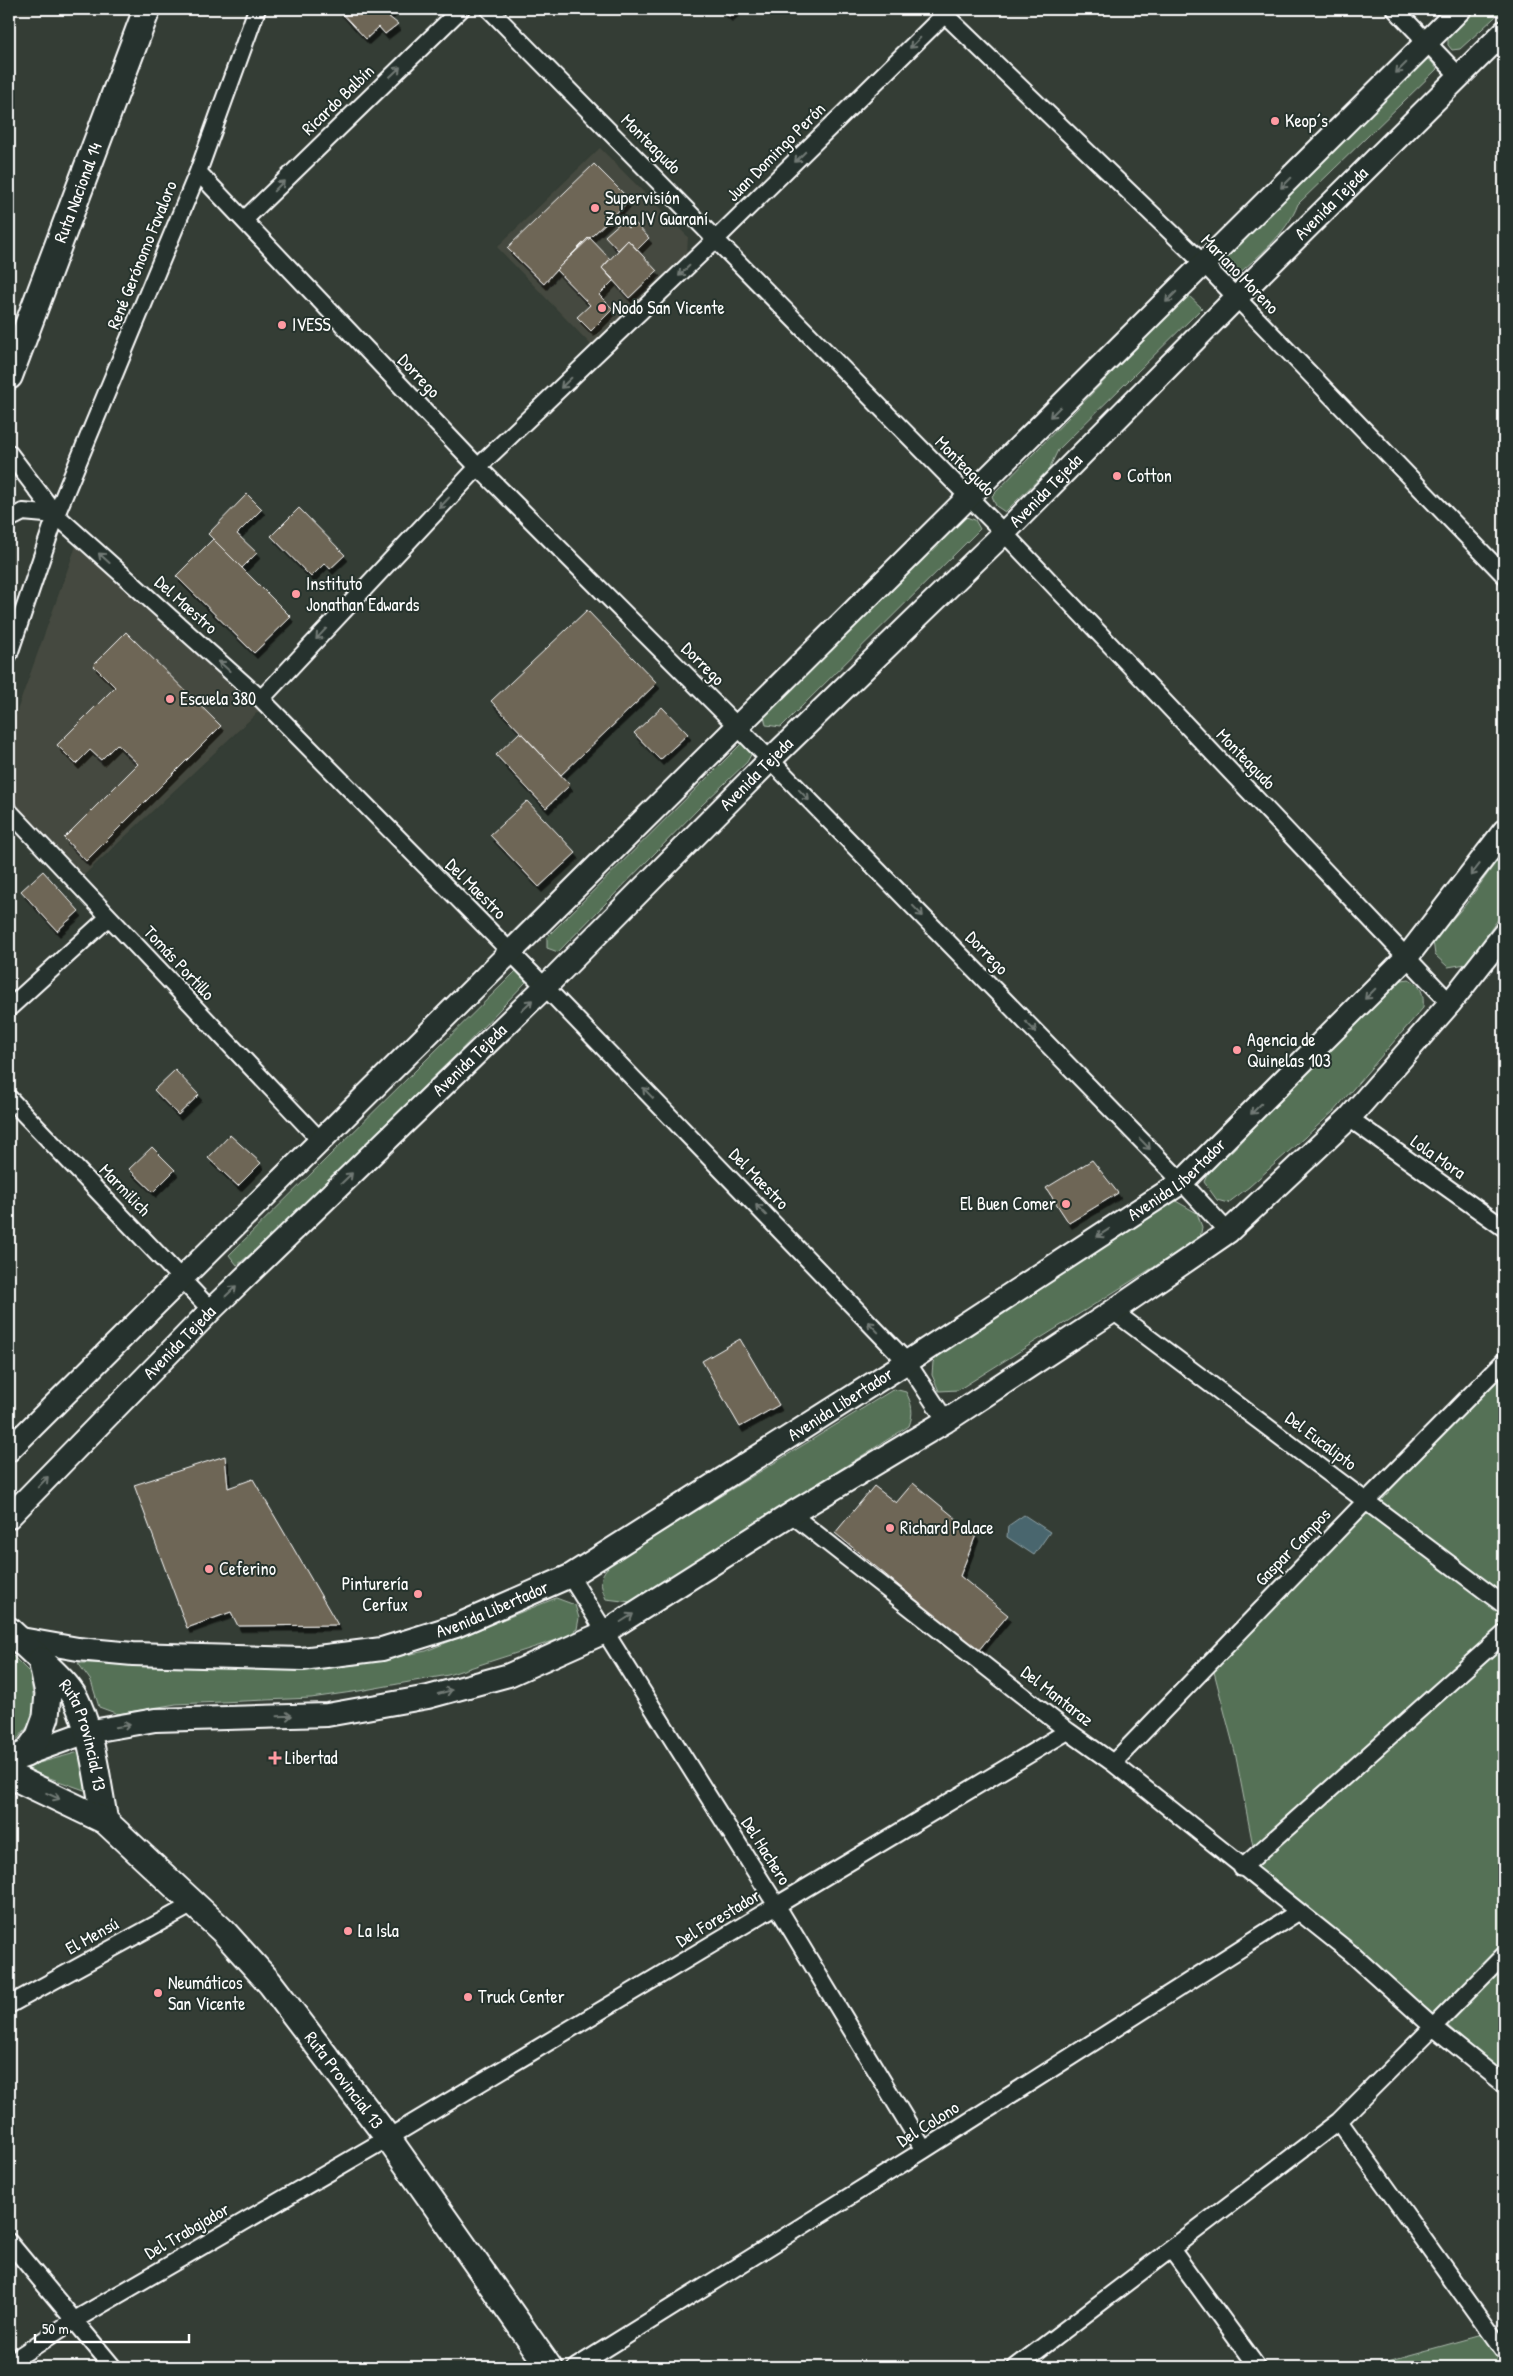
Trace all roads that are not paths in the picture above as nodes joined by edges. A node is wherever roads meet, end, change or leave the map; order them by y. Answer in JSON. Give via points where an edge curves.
{"nodes":[{"id":1,"x":147,"y":9,"type":"edge"},
{"id":2,"x":258,"y":9,"type":"edge"},
{"id":3,"x":461,"y":9,"type":"edge"},
{"id":4,"x":489,"y":9,"type":"edge"},
{"id":5,"x":1395,"y":9,"type":"edge"},
{"id":6,"x":1460,"y":9,"type":"edge"},
{"id":7,"x":944,"y":11,"type":"edge"},
{"id":8,"x":1504,"y":32,"type":"edge"},
{"id":9,"x":1427,"y":42,"type":"junction"},
{"id":10,"x":1459,"y":76,"type":"junction"},
{"id":11,"x":198,"y":172,"type":"junction"},
{"id":12,"x":244,"y":220,"type":"junction"},
{"id":13,"x":716,"y":240,"type":"junction"},
{"id":14,"x":1204,"y":264,"type":"junction"},
{"id":15,"x":1236,"y":298,"type":"junction"},
{"id":16,"x":9,"y":376,"type":"edge"},
{"id":17,"x":9,"y":453,"type":"edge"},
{"id":18,"x":478,"y":467,"type":"junction"},
{"id":19,"x":969,"y":498,"type":"junction"},
{"id":20,"x":56,"y":515,"type":"junction"},
{"id":21,"x":9,"y":518,"type":"edge"},
{"id":22,"x":1004,"y":533,"type":"junction"},
{"id":23,"x":1504,"y":575,"type":"edge"},
{"id":24,"x":9,"y":654,"type":"edge"},
{"id":25,"x":261,"y":699,"type":"junction"},
{"id":26,"x":738,"y":727,"type":"junction"},
{"id":27,"x":770,"y":760,"type":"junction"},
{"id":28,"x":9,"y":811,"type":"edge"},
{"id":29,"x":1504,"y":831,"type":"edge"},
{"id":30,"x":109,"y":917,"type":"junction"},
{"id":31,"x":1504,"y":934,"type":"edge"},
{"id":32,"x":511,"y":953,"type":"junction"},
{"id":33,"x":1407,"y":957,"type":"junction"},
{"id":34,"x":545,"y":987,"type":"junction"},
{"id":35,"x":1450,"y":1003,"type":"junction"},
{"id":36,"x":9,"y":1008,"type":"edge"},
{"id":37,"x":9,"y":1098,"type":"edge"},
{"id":38,"x":1348,"y":1118,"type":"junction"},
{"id":39,"x":321,"y":1141,"type":"junction"},
{"id":40,"x":1182,"y":1182,"type":"junction"},
{"id":41,"x":1504,"y":1228,"type":"edge"},
{"id":42,"x":1228,"y":1232,"type":"junction"},
{"id":43,"x":182,"y":1278,"type":"junction"},
{"id":44,"x":211,"y":1310,"type":"junction"},
{"id":45,"x":1113,"y":1311,"type":"junction"},
{"id":46,"x":1504,"y":1361,"type":"edge"},
{"id":47,"x":907,"y":1362,"type":"junction"},
{"id":48,"x":946,"y":1420,"type":"junction"},
{"id":49,"x":9,"y":1450,"type":"edge"},
{"id":50,"x":1367,"y":1500,"type":"junction"},
{"id":51,"x":791,"y":1514,"type":"junction"},
{"id":52,"x":9,"y":1517,"type":"edge"},
{"id":53,"x":570,"y":1576,"type":"junction"},
{"id":54,"x":1504,"y":1605,"type":"edge"},
{"id":55,"x":605,"y":1632,"type":"junction"},
{"id":56,"x":15,"y":1634,"type":"edge"},
{"id":57,"x":1504,"y":1634,"type":"edge"},
{"id":58,"x":42,"y":1660,"type":"junction"},
{"id":59,"x":1068,"y":1731,"type":"junction"},
{"id":60,"x":87,"y":1732,"type":"junction"},
{"id":61,"x":17,"y":1757,"type":"edge"},
{"id":62,"x":1113,"y":1763,"type":"junction"},
{"id":63,"x":9,"y":1775,"type":"edge"},
{"id":64,"x":106,"y":1821,"type":"junction"},
{"id":65,"x":1242,"y":1868,"type":"junction"},
{"id":66,"x":195,"y":1903,"type":"junction"},
{"id":67,"x":777,"y":1906,"type":"junction"},
{"id":68,"x":1298,"y":1912,"type":"junction"},
{"id":69,"x":1504,"y":1955,"type":"edge"},
{"id":70,"x":9,"y":2005,"type":"edge"},
{"id":71,"x":1433,"y":2027,"type":"junction"},
{"id":72,"x":1504,"y":2084,"type":"edge"},
{"id":73,"x":1339,"y":2121,"type":"junction"},
{"id":74,"x":388,"y":2138,"type":"junction"},
{"id":75,"x":924,"y":2150,"type":"junction"},
{"id":76,"x":9,"y":2242,"type":"edge"},
{"id":77,"x":1170,"y":2249,"type":"junction"},
{"id":78,"x":73,"y":2321,"type":"junction"},
{"id":79,"x":1504,"y":2352,"type":"edge"},
{"id":80,"x":9,"y":2363,"type":"edge"},
{"id":81,"x":112,"y":2367,"type":"edge"},
{"id":82,"x":550,"y":2367,"type":"edge"},
{"id":83,"x":576,"y":2367,"type":"edge"},
{"id":84,"x":1016,"y":2367,"type":"edge"},
{"id":85,"x":1257,"y":2367,"type":"edge"}],
"edges":[{"from":1,"to":16,"type":"highway","name":"Ruta Nacional 14"},
{"from":2,"to":11,"type":"street","name":"René Gerónomo Favaloro"},
{"from":12,"to":3,"type":"street","name":"Ricardo Balbín","one_way":true},
{"from":4,"to":13,"type":"street","name":"Monteagudo"},
{"from":5,"to":9,"type":"street"},
{"from":6,"to":9,"type":"main road"},
{"from":7,"to":13,"type":"street","name":"Juan Domingo Perón","one_way":true},
{"from":7,"to":14,"type":"street","name":"Mariano Moreno"},
{"from":8,"to":10,"type":"main road","name":"Avenida Tejeda"},
{"from":9,"to":10,"type":"street"},
{"from":9,"to":14,"type":"main road","one_way":true},
{"from":10,"to":15,"type":"main road","name":"Avenida Tejeda"},
{"from":11,"to":12,"type":"street","name":"Dorrego"},
{"from":11,"to":20,"type":"street","name":"René Gerónomo Favaloro"},
{"from":12,"to":18,"type":"street","name":"Dorrego"},
{"from":13,"to":18,"type":"street","name":"Juan Domingo Perón","one_way":true},
{"from":13,"to":19,"type":"street","name":"Monteagudo"},
{"from":14,"to":15,"type":"street","name":"Mariano Moreno"},
{"from":14,"to":19,"type":"main road","one_way":true},
{"from":15,"to":22,"type":"main road","name":"Avenida Tejeda"},
{"from":15,"to":23,"type":"street","name":"Mariano Moreno"},
{"from":17,"to":20,"type":"street","name":"Del Maestro"},
{"from":18,"to":25,"type":"street","name":"Juan Domingo Perón","one_way":true},
{"from":18,"to":26,"type":"street","name":"Dorrego"},
{"from":19,"to":22,"type":"street","name":"Monteagudo"},
{"from":19,"to":26,"type":"main road"},
{"from":20,"to":21,"type":"street","via":[[23,512]]},
{"from":20,"to":24,"type":"street","name":"René Gerónomo Favaloro"},
{"from":25,"to":20,"type":"street","name":"Del Maestro","one_way":true},
{"from":22,"to":27,"type":"main road","name":"Avenida Tejeda"},
{"from":22,"to":33,"type":"street","name":"Monteagudo"},
{"from":25,"to":32,"type":"street","name":"Del Maestro"},
{"from":26,"to":27,"type":"street","name":"Dorrego"},
{"from":26,"to":32,"type":"main road"},
{"from":27,"to":34,"type":"main road","name":"Avenida Tejeda"},
{"from":27,"to":40,"type":"street","name":"Dorrego","one_way":true},
{"from":28,"to":30,"type":"street","name":"Tomás Portillo"},
{"from":29,"to":33,"type":"main road","name":"Avenida Libertador","one_way":true},
{"from":30,"to":36,"type":"street"},
{"from":30,"to":39,"type":"street","name":"Tomás Portillo"},
{"from":31,"to":35,"type":"main road"},
{"from":32,"to":34,"type":"street","name":"Del Maestro"},
{"from":32,"to":39,"type":"main road"},
{"from":33,"to":35,"type":"street","name":"Monteagudo"},
{"from":33,"to":40,"type":"main road","name":"Avenida Libertador","one_way":true},
{"from":44,"to":34,"type":"main road","name":"Avenida Tejeda","one_way":true},
{"from":47,"to":34,"type":"street","name":"Del Maestro","one_way":true},
{"from":35,"to":38,"type":"main road"},
{"from":37,"to":43,"type":"street","name":"Marmilich"},
{"from":38,"to":41,"type":"street","name":"Lola Mora"},
{"from":38,"to":42,"type":"main road"},
{"from":39,"to":43,"type":"main road"},
{"from":40,"to":42,"type":"street","name":"Dorrego"},
{"from":40,"to":47,"type":"main road","name":"Avenida Libertador","one_way":true},
{"from":42,"to":45,"type":"main road"},
{"from":43,"to":44,"type":"street","name":"Marmilich"},
{"from":43,"to":49,"type":"main road"},
{"from":52,"to":44,"type":"main road","name":"Avenida Tejeda","one_way":true},
{"from":45,"to":48,"type":"main road"},
{"from":45,"to":50,"type":"street","name":"Del Eucalipto"},
{"from":46,"to":50,"type":"street","name":"Gaspar Campos"},
{"from":47,"to":48,"type":"street","name":"Del Maestro"},
{"from":47,"to":53,"type":"main road","name":"Avenida Libertador"},
{"from":48,"to":51,"type":"main road"},
{"from":50,"to":54,"type":"street","name":"Del Eucalipto"},
{"from":50,"to":62,"type":"street","name":"Gaspar Campos"},
{"from":55,"to":51,"type":"main road","one_way":true},
{"from":51,"to":59,"type":"street","name":"Del Mantaraz"},
{"from":53,"to":55,"type":"street","name":"Del Hachero"},
{"from":53,"to":56,"type":"main road","name":"Avenida Libertador","via":[[456,1626],[391,1646],[302,1659],[133,1654],[78,1649]]},
{"from":60,"to":55,"type":"main road","one_way":true,"via":[[155,1720],[327,1715],[428,1697],[509,1675]]},
{"from":55,"to":67,"type":"street","name":"Del Hachero"},
{"from":56,"to":58,"type":"main road","name":"Ruta Provincial 13"},
{"from":57,"to":65,"type":"street"},
{"from":58,"to":60,"type":"main road","name":"Ruta Provincial 13","via":[[78,1704]]},
{"from":58,"to":61,"type":"main road","via":[[48,1693],[46,1717],[39,1736]]},
{"from":59,"to":62,"type":"street","name":"Del Mantaraz"},
{"from":59,"to":67,"type":"street","name":"Del Forestador"},
{"from":60,"to":61,"type":"main road"},
{"from":60,"to":64,"type":"main road","name":"Ruta Provincial 13"},
{"from":62,"to":65,"type":"street","name":"Del Mantaraz"},
{"from":63,"to":64,"type":"main road","name":"Ruta Provincial 13","one_way":true},
{"from":64,"to":66,"type":"main road","name":"Ruta Provincial 13"},
{"from":65,"to":68,"type":"street","name":"Del Mantaraz"},
{"from":66,"to":70,"type":"street","name":"El Mensú"},
{"from":66,"to":74,"type":"main road","name":"Ruta Provincial 13","via":[[270,1983]]},
{"from":67,"to":74,"type":"street","name":"Del Forestador"},
{"from":67,"to":75,"type":"street","name":"Del Hachero"},
{"from":68,"to":71,"type":"street","name":"Del Mantaraz","via":[[1352,1954]]},
{"from":68,"to":75,"type":"street","name":"Del Colono"},
{"from":69,"to":71,"type":"street"},
{"from":71,"to":72,"type":"street","name":"Del Mantaraz"},
{"from":71,"to":73,"type":"street"},
{"from":73,"to":77,"type":"street"},
{"from":73,"to":79,"type":"street"},
{"from":74,"to":78,"type":"street","name":"Del Trabajador"},
{"from":74,"to":82,"type":"main road","name":"Ruta Provincial 13"},
{"from":75,"to":83,"type":"street","name":"Del Colono"},
{"from":76,"to":78,"type":"street"},
{"from":77,"to":84,"type":"street"},
{"from":77,"to":85,"type":"street"},
{"from":78,"to":80,"type":"street","name":"Del Trabajador"},
{"from":78,"to":81,"type":"street"}]}
